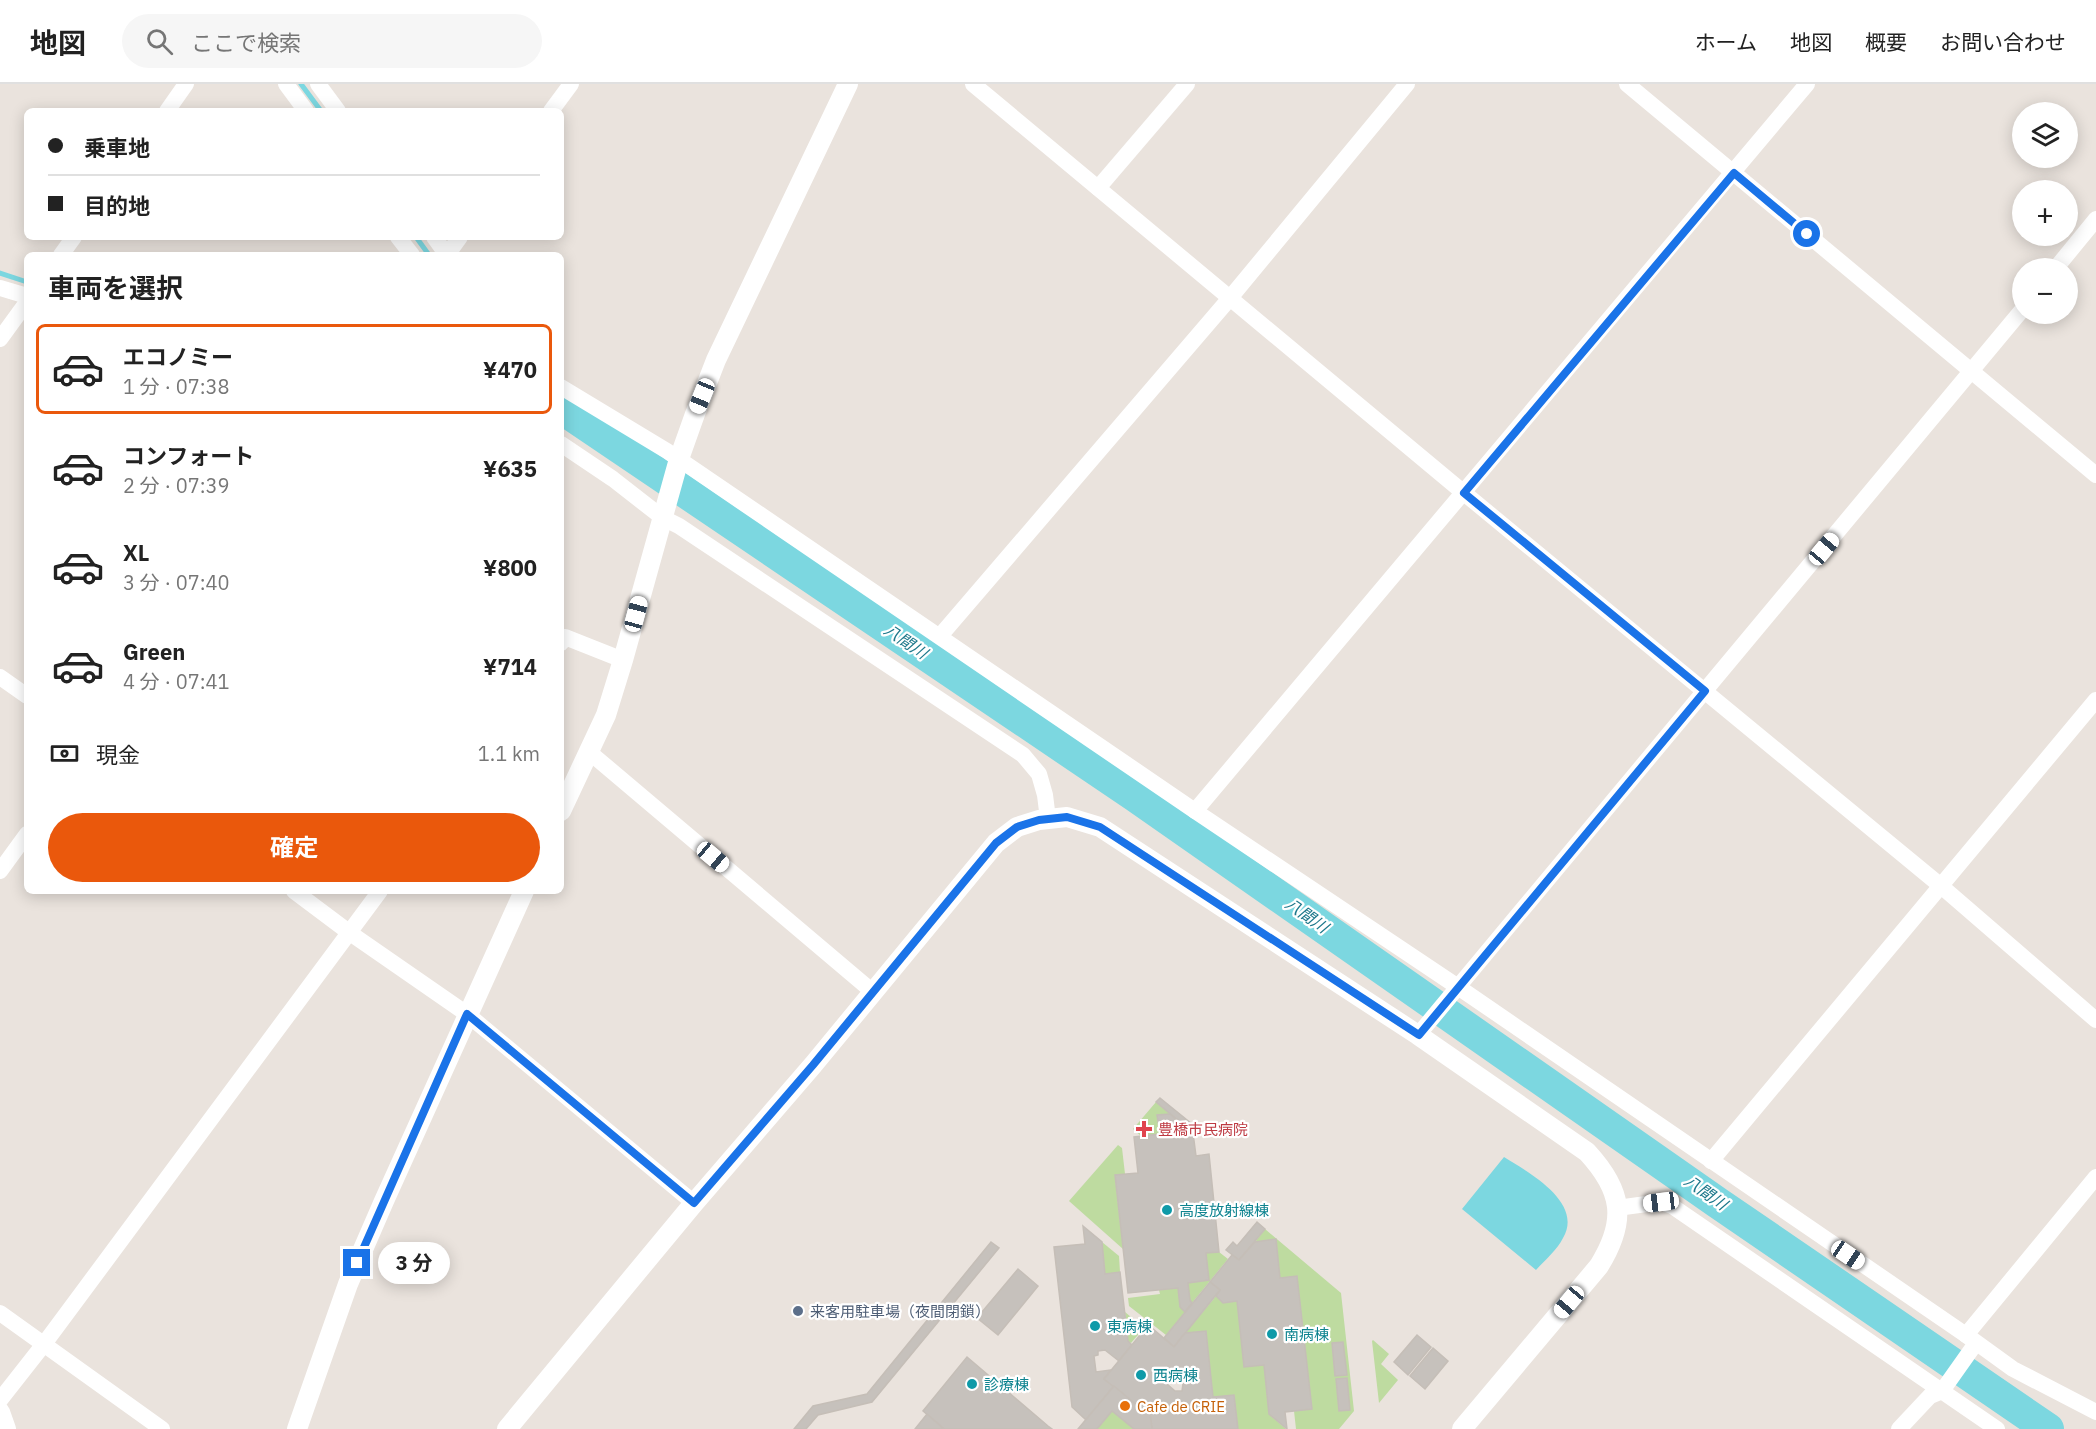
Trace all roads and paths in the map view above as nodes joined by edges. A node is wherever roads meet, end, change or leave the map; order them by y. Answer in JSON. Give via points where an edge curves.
{"nodes":[{"id":1,"x":186,"y":84,"type":"edge"},
{"id":2,"x":286,"y":84,"type":"edge"},
{"id":3,"x":318,"y":84,"type":"edge"},
{"id":4,"x":571,"y":84,"type":"edge"},
{"id":5,"x":848,"y":84,"type":"edge"},
{"id":6,"x":974,"y":84,"type":"edge"},
{"id":7,"x":1187,"y":84,"type":"edge"},
{"id":8,"x":1407,"y":84,"type":"edge"},
{"id":9,"x":1627,"y":84,"type":"edge"},
{"id":10,"x":1808,"y":84,"type":"edge"},
{"id":11,"x":169,"y":108,"type":"edge"},
{"id":12,"x":304,"y":108,"type":"edge"},
{"id":13,"x":336,"y":108,"type":"edge"},
{"id":14,"x":553,"y":108,"type":"edge"},
{"id":15,"x":1734,"y":173,"type":"junction"},
{"id":16,"x":1098,"y":188,"type":"junction"},
{"id":17,"x":2096,"y":219,"type":"edge"},
{"id":18,"x":400,"y":240,"type":"edge"},
{"id":19,"x":410,"y":252,"type":"edge"},
{"id":20,"x":2064,"y":258,"type":"edge"},
{"id":21,"x":0,"y":288,"type":"edge"},
{"id":22,"x":24,"y":295,"type":"edge"},
{"id":23,"x":1230,"y":298,"type":"junction"},
{"id":24,"x":24,"y":306,"type":"edge"},
{"id":25,"x":2012,"y":322,"type":"edge"},
{"id":26,"x":0,"y":339,"type":"edge"},
{"id":27,"x":1972,"y":371,"type":"junction"},
{"id":28,"x":564,"y":389,"type":"edge"},
{"id":29,"x":564,"y":446,"type":"edge"},
{"id":30,"x":679,"y":459,"type":"junction"},
{"id":31,"x":2096,"y":475,"type":"edge"},
{"id":32,"x":1464,"y":493,"type":"junction"},
{"id":33,"x":664,"y":514,"type":"junction"},
{"id":34,"x":940,"y":636,"type":"junction"},
{"id":35,"x":564,"y":638,"type":"edge"},
{"id":36,"x":623,"y":660,"type":"junction"},
{"id":37,"x":0,"y":676,"type":"edge"},
{"id":38,"x":1705,"y":691,"type":"junction"},
{"id":39,"x":24,"y":694,"type":"edge"},
{"id":40,"x":2096,"y":700,"type":"edge"},
{"id":41,"x":588,"y":751,"type":"junction"},
{"id":42,"x":564,"y":804,"type":"edge"},
{"id":43,"x":1195,"y":811,"type":"junction"},
{"id":44,"x":1048,"y":819,"type":"junction"},
{"id":45,"x":24,"y":838,"type":"edge"},
{"id":46,"x":0,"y":871,"type":"edge"},
{"id":47,"x":1941,"y":886,"type":"junction"},
{"id":48,"x":298,"y":894,"type":"edge"},
{"id":49,"x":378,"y":894,"type":"edge"},
{"id":50,"x":523,"y":894,"type":"edge"},
{"id":51,"x":350,"y":933,"type":"junction"},
{"id":52,"x":1455,"y":990,"type":"junction"},
{"id":53,"x":873,"y":992,"type":"junction"},
{"id":54,"x":467,"y":1014,"type":"junction"},
{"id":55,"x":2096,"y":1020,"type":"edge"},
{"id":56,"x":1422,"y":1030,"type":"junction"},
{"id":57,"x":1710,"y":1161,"type":"junction"},
{"id":58,"x":2096,"y":1177,"type":"edge"},
{"id":59,"x":694,"y":1203,"type":"junction"},
{"id":60,"x":1617,"y":1208,"type":"junction"},
{"id":61,"x":0,"y":1313,"type":"edge"},
{"id":62,"x":1971,"y":1339,"type":"junction"},
{"id":63,"x":44,"y":1344,"type":"junction"},
{"id":64,"x":1942,"y":1391,"type":"junction"},
{"id":65,"x":0,"y":1400,"type":"edge"},
{"id":66,"x":0,"y":1412,"type":"edge"},
{"id":67,"x":2096,"y":1412,"type":"edge"},
{"id":68,"x":6,"y":1429,"type":"edge"},
{"id":69,"x":162,"y":1429,"type":"edge"},
{"id":70,"x":297,"y":1429,"type":"edge"},
{"id":71,"x":507,"y":1429,"type":"edge"},
{"id":72,"x":1462,"y":1429,"type":"edge"},
{"id":73,"x":1899,"y":1429,"type":"edge"},
{"id":74,"x":1997,"y":1429,"type":"edge"}],
"edges":[{"from":1,"to":11,"type":"street"},
{"from":2,"to":12,"type":"street"},
{"from":3,"to":13,"type":"street"},
{"from":4,"to":14,"type":"street"},
{"from":5,"to":30,"type":"street","via":[[716,360]]},
{"from":6,"to":16,"type":"street"},
{"from":7,"to":16,"type":"street"},
{"from":8,"to":23,"type":"street"},
{"from":9,"to":15,"type":"street"},
{"from":10,"to":15,"type":"street"},
{"from":15,"to":27,"type":"street"},
{"from":15,"to":32,"type":"street"},
{"from":16,"to":23,"type":"street"},
{"from":17,"to":20,"type":"street"},
{"from":18,"to":19,"type":"street"},
{"from":21,"to":22,"type":"street"},
{"from":23,"to":32,"type":"street"},
{"from":23,"to":34,"type":"street"},
{"from":24,"to":26,"type":"street"},
{"from":25,"to":27,"type":"street"},
{"from":27,"to":31,"type":"street"},
{"from":27,"to":38,"type":"street"},
{"from":28,"to":30,"type":"street"},
{"from":29,"to":33,"type":"street"},
{"from":30,"to":33,"type":"street"},
{"from":30,"to":34,"type":"street"},
{"from":32,"to":38,"type":"street"},
{"from":32,"to":43,"type":"street"},
{"from":33,"to":36,"type":"street"},
{"from":33,"to":44,"type":"street","via":[[1023,755],[1039,774]]},
{"from":34,"to":43,"type":"street"},
{"from":35,"to":36,"type":"street"},
{"from":36,"to":41,"type":"street","via":[[606,715]]},
{"from":37,"to":39,"type":"street"},
{"from":38,"to":47,"type":"street"},
{"from":38,"to":52,"type":"street"},
{"from":40,"to":47,"type":"street"},
{"from":41,"to":42,"type":"street"},
{"from":41,"to":53,"type":"street"},
{"from":43,"to":52,"type":"street"},
{"from":44,"to":53,"type":"street","via":[[1017,827],[996,843]]},
{"from":44,"to":56,"type":"street","via":[[1067,817],[1100,827]]},
{"from":45,"to":46,"type":"street"},
{"from":47,"to":55,"type":"street"},
{"from":47,"to":57,"type":"street"},
{"from":48,"to":51,"type":"street"},
{"from":49,"to":51,"type":"street"},
{"from":50,"to":54,"type":"street"},
{"from":51,"to":54,"type":"street"},
{"from":51,"to":63,"type":"street"},
{"from":52,"to":56,"type":"street"},
{"from":52,"to":57,"type":"street"},
{"from":53,"to":59,"type":"street"},
{"from":54,"to":59,"type":"street"},
{"from":54,"to":70,"type":"street","via":[[348,1284]]},
{"from":56,"to":60,"type":"street","via":[[1587,1152],[1613,1186]]},
{"from":57,"to":62,"type":"street"},
{"from":58,"to":62,"type":"street"},
{"from":59,"to":71,"type":"street"},
{"from":60,"to":64,"type":"street","via":[[1661,1202],[1672,1206]]},
{"from":60,"to":72,"type":"street","via":[[1616,1232],[1599,1266]]},
{"from":61,"to":63,"type":"street"},
{"from":62,"to":64,"type":"street"},
{"from":62,"to":67,"type":"street","via":[[2013,1369]]},
{"from":63,"to":65,"type":"street"},
{"from":63,"to":69,"type":"street"},
{"from":64,"to":73,"type":"street","via":[[1930,1396]]},
{"from":64,"to":74,"type":"street"},
{"from":66,"to":68,"type":"street"}]}
